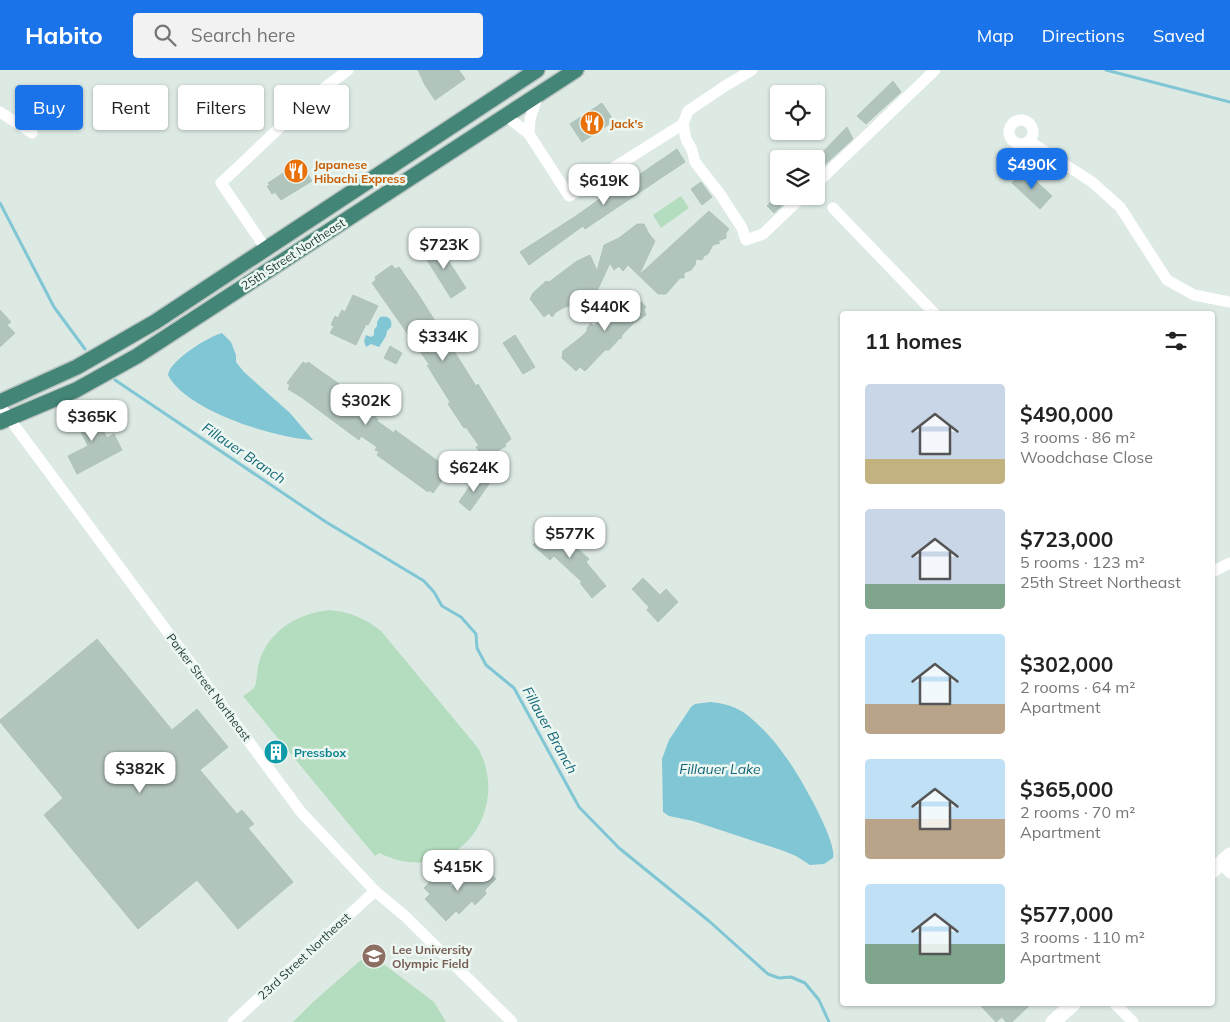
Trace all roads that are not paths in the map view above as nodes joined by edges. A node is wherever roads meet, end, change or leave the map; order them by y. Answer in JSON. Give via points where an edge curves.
{"nodes":[{"id":1,"x":348,"y":70,"type":"edge"},
{"id":2,"x":538,"y":70,"type":"edge"},
{"id":3,"x":576,"y":70,"type":"edge"},
{"id":4,"x":752,"y":70,"type":"edge"},
{"id":5,"x":935,"y":70,"type":"edge"},
{"id":6,"x":538,"y":95,"type":"junction"},
{"id":7,"x":0,"y":112,"type":"edge"},
{"id":8,"x":506,"y":116,"type":"junction"},
{"id":9,"x":683,"y":124,"type":"junction"},
{"id":10,"x":32,"y":133,"type":"dead end"},
{"id":11,"x":528,"y":134,"type":"junction"},
{"id":12,"x":1029,"y":141,"type":"dead end"},
{"id":13,"x":825,"y":175,"type":"edge"},
{"id":14,"x":794,"y":205,"type":"edge"},
{"id":15,"x":833,"y":208,"type":"dead end"},
{"id":16,"x":266,"y":249,"type":"junction"},
{"id":17,"x":1230,"y":302,"type":"edge"},
{"id":18,"x":932,"y":311,"type":"edge"},
{"id":19,"x":0,"y":404,"type":"edge"},
{"id":20,"x":5,"y":420,"type":"edge"},
{"id":21,"x":1230,"y":563,"type":"edge"},
{"id":22,"x":1215,"y":570,"type":"edge"},
{"id":23,"x":375,"y":890,"type":"junction"},
{"id":24,"x":1071,"y":1006,"type":"edge"},
{"id":25,"x":1117,"y":1006,"type":"edge"},
{"id":26,"x":234,"y":1022,"type":"edge"},
{"id":27,"x":512,"y":1022,"type":"edge"},
{"id":28,"x":1053,"y":1022,"type":"edge"},
{"id":29,"x":1133,"y":1022,"type":"edge"}],
"edges":[{"from":1,"to":16,"type":"street","via":[[311,98],[221,183]]},
{"from":2,"to":16,"type":"highway","name":"25th Street Northeast"},
{"from":3,"to":6,"type":"highway","name":"25th Street Northeast"},
{"from":4,"to":9,"type":"street","via":[[688,111]]},
{"from":5,"to":13,"type":"street"},
{"from":6,"to":8,"type":"highway","name":"25th Street Northeast"},
{"from":6,"to":11,"type":"street"},
{"from":7,"to":10,"type":"street"},
{"from":8,"to":11,"type":"street"},
{"from":8,"to":20,"type":"highway","name":"25th Street Northeast","via":[[137,356],[76,390]]},
{"from":9,"to":11,"type":"street","via":[[569,196]]},
{"from":9,"to":14,"type":"street","via":[[695,162],[720,194],[746,240],[763,234]]},
{"from":12,"to":17,"type":"street","via":[[1092,182],[1120,208],[1167,280],[1194,295]]},
{"from":15,"to":18,"type":"street"},
{"from":16,"to":19,"type":"highway","name":"25th Street Northeast","via":[[155,322],[77,367]]},
{"from":19,"to":20,"type":"street","name":"Parker Street Northeast"},
{"from":20,"to":23,"type":"street","name":"Parker Street Northeast","via":[[301,812]]},
{"from":21,"to":22,"type":"street"},
{"from":23,"to":26,"type":"street","name":"23rd Street Northeast"},
{"from":23,"to":27,"type":"street","name":"Parker Street Northeast"},
{"from":24,"to":28,"type":"street"},
{"from":25,"to":29,"type":"street"}]}
